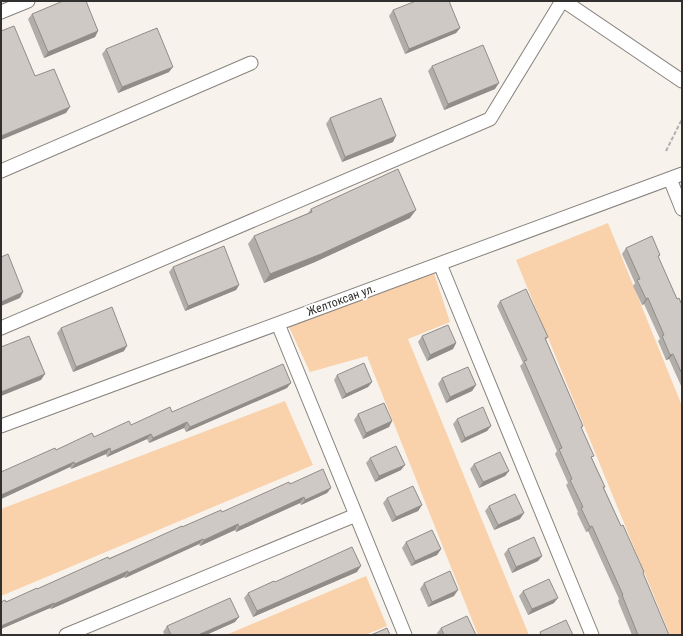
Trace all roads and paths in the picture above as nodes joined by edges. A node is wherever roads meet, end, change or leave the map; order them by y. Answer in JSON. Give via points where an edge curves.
{"nodes":[{"id":1,"x":28,"y":1,"type":"edge"},
{"id":2,"x":563,"y":1,"type":"edge"},
{"id":3,"x":1,"y":12,"type":"edge"},
{"id":4,"x":251,"y":64,"type":"dead end"},
{"id":5,"x":682,"y":81,"type":"edge"},
{"id":6,"x":682,"y":119,"type":"edge"},
{"id":7,"x":666,"y":152,"type":"dead end"},
{"id":8,"x":1,"y":171,"type":"edge"},
{"id":9,"x":676,"y":177,"type":"edge"},
{"id":10,"x":682,"y":209,"type":"edge"},
{"id":11,"x":440,"y":264,"type":"junction"},
{"id":12,"x":278,"y":324,"type":"junction"},
{"id":13,"x":1,"y":328,"type":"edge"},
{"id":14,"x":1,"y":426,"type":"edge"},
{"id":15,"x":356,"y":515,"type":"junction"},
{"id":16,"x":66,"y":635,"type":"edge"},
{"id":17,"x":405,"y":635,"type":"edge"},
{"id":18,"x":592,"y":635,"type":"edge"}],
"edges":[{"from":1,"to":3,"type":"street"},
{"from":2,"to":5,"type":"street"},
{"from":2,"to":13,"type":"street","via":[[490,119]]},
{"from":4,"to":8,"type":"street"},
{"from":6,"to":7,"type":"path"},
{"from":9,"to":10,"type":"street"},
{"from":9,"to":11,"type":"street","name":"Желтоксан ул."},
{"from":11,"to":12,"type":"street","name":"Желтоксан ул."},
{"from":11,"to":18,"type":"street"},
{"from":12,"to":14,"type":"street","name":"Желтоксан ул."},
{"from":12,"to":15,"type":"street"},
{"from":15,"to":16,"type":"street"},
{"from":15,"to":17,"type":"street"}]}
